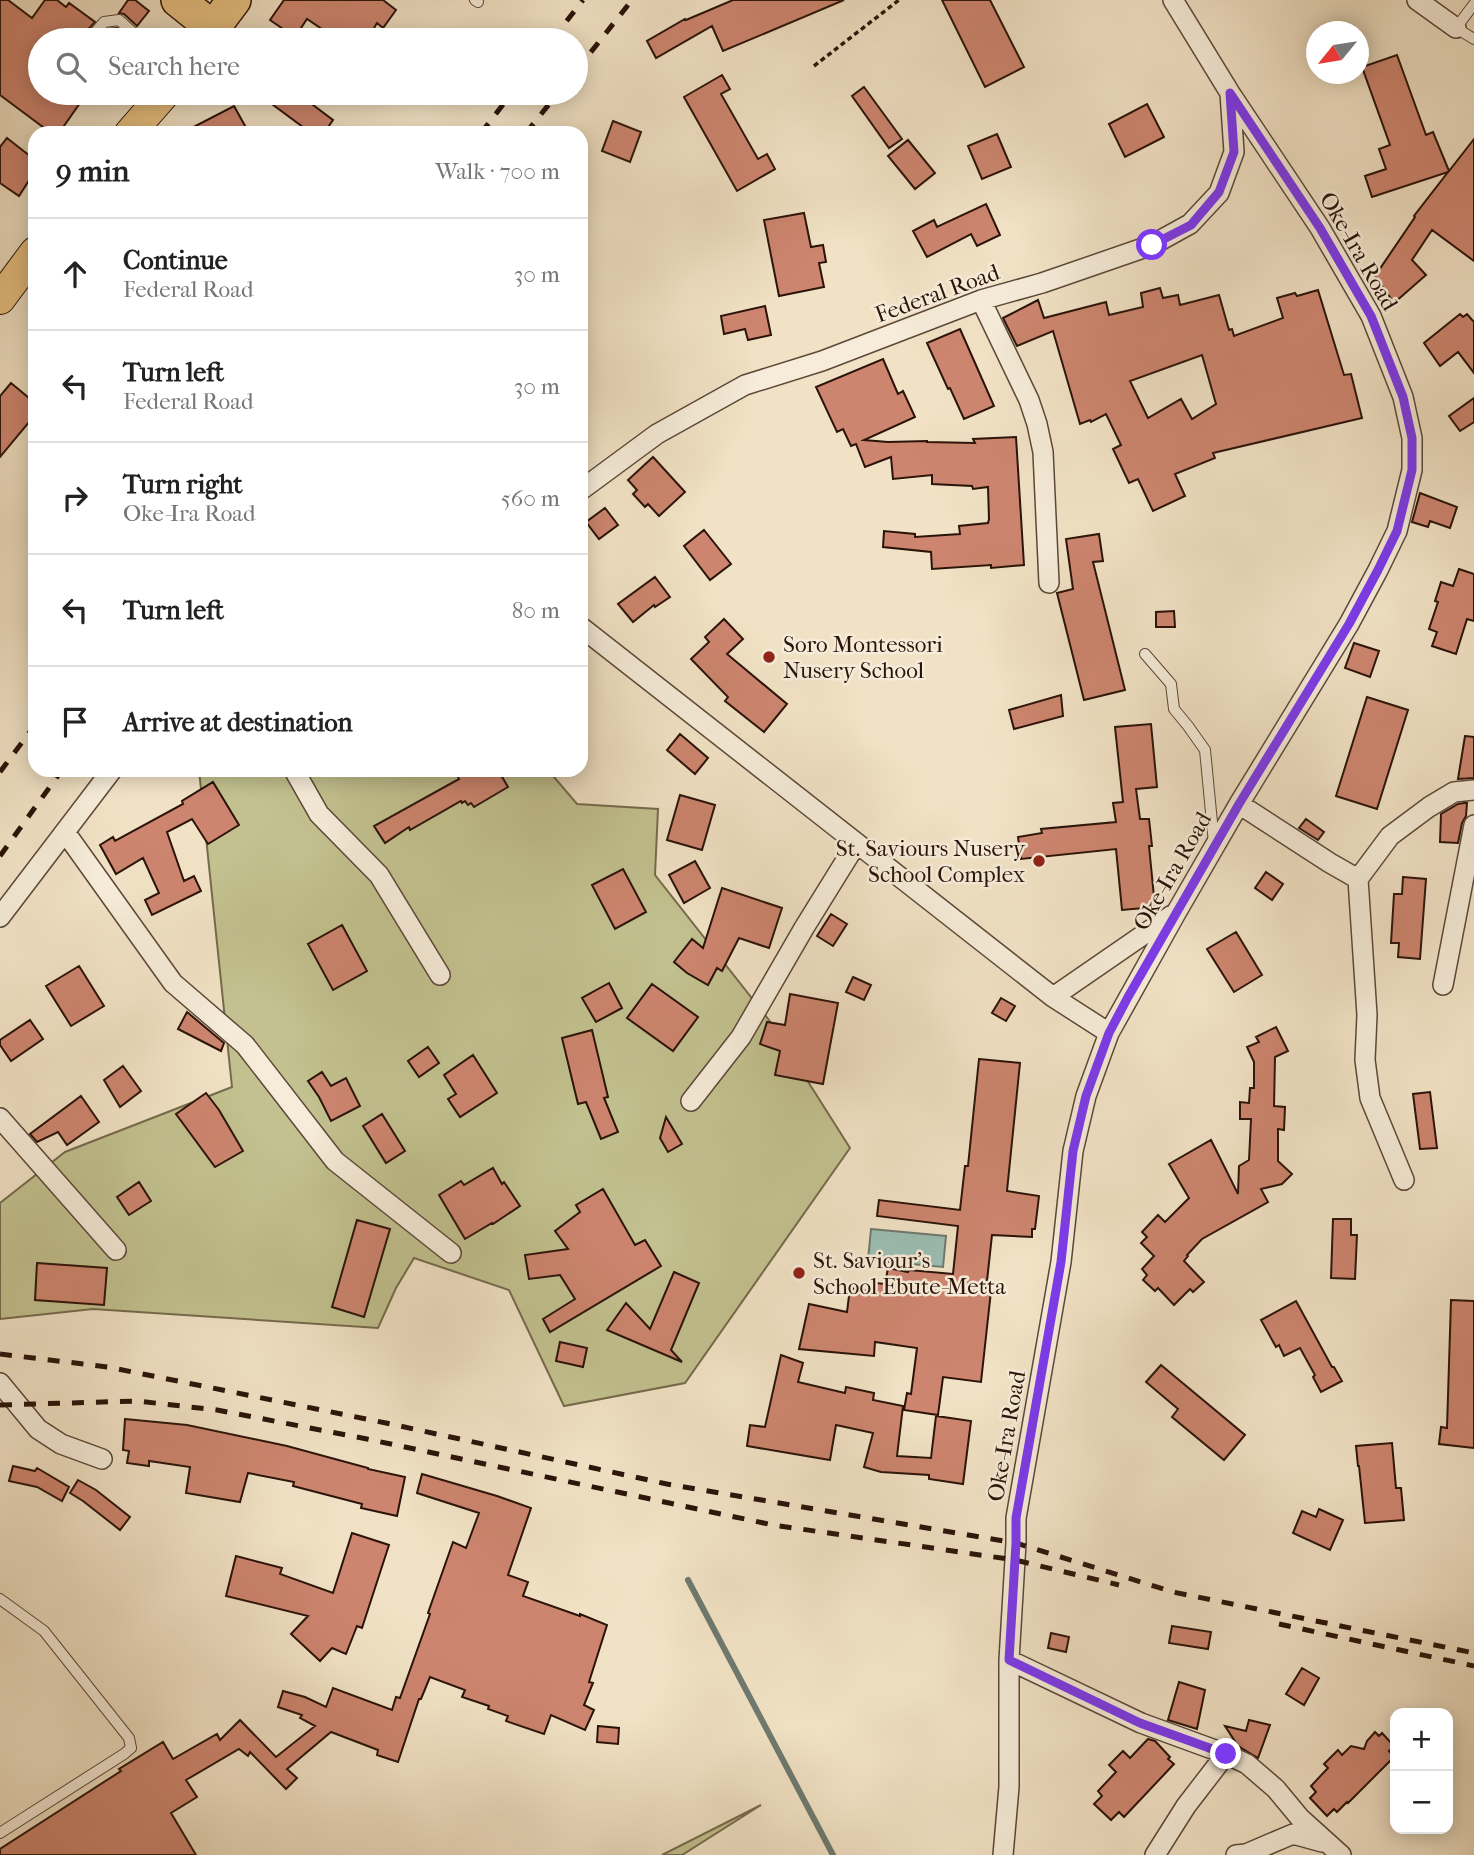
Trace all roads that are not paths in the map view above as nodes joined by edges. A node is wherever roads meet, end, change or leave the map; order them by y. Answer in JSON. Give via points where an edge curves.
{"nodes":[{"id":1,"x":178,"y":0,"type":"edge"},
{"id":2,"x":234,"y":0,"type":"edge"},
{"id":3,"x":1172,"y":0,"type":"edge"},
{"id":4,"x":1417,"y":0,"type":"edge"},
{"id":5,"x":1474,"y":4,"type":"edge"},
{"id":6,"x":99,"y":28,"type":"edge"},
{"id":7,"x":128,"y":28,"type":"edge"},
{"id":8,"x":204,"y":28,"type":"edge"},
{"id":9,"x":213,"y":28,"type":"edge"},
{"id":10,"x":1456,"y":28,"type":"junction"},
{"id":11,"x":1474,"y":39,"type":"edge"},
{"id":12,"x":1230,"y":93,"type":"junction"},
{"id":13,"x":154,"y":105,"type":"edge"},
{"id":14,"x":136,"y":126,"type":"edge"},
{"id":15,"x":28,"y":259,"type":"edge"},
{"id":16,"x":5,"y":282,"type":"edge"},
{"id":17,"x":981,"y":300,"type":"junction"},
{"id":18,"x":588,"y":485,"type":"edge"},
{"id":19,"x":1049,"y":583,"type":"dead end"},
{"id":20,"x":588,"y":633,"type":"edge"},
{"id":21,"x":1146,"y":654,"type":"dead end"},
{"id":22,"x":107,"y":777,"type":"edge"},
{"id":23,"x":298,"y":777,"type":"edge"},
{"id":24,"x":1474,"y":790,"type":"edge"},
{"id":25,"x":1239,"y":804,"type":"junction"},
{"id":26,"x":1474,"y":825,"type":"edge"},
{"id":27,"x":65,"y":832,"type":"junction"},
{"id":28,"x":856,"y":844,"type":"junction"},
{"id":29,"x":1214,"y":848,"type":"junction"},
{"id":30,"x":1358,"y":879,"type":"junction"},
{"id":31,"x":1176,"y":913,"type":"junction"},
{"id":32,"x":0,"y":917,"type":"edge"},
{"id":33,"x":440,"y":975,"type":"dead end"},
{"id":34,"x":1443,"y":985,"type":"dead end"},
{"id":35,"x":1053,"y":997,"type":"junction"},
{"id":36,"x":1109,"y":1033,"type":"junction"},
{"id":37,"x":691,"y":1101,"type":"dead end"},
{"id":38,"x":0,"y":1118,"type":"edge"},
{"id":39,"x":1404,"y":1180,"type":"dead end"},
{"id":40,"x":116,"y":1250,"type":"dead end"},
{"id":41,"x":451,"y":1253,"type":"dead end"},
{"id":42,"x":0,"y":1383,"type":"edge"},
{"id":43,"x":102,"y":1459,"type":"dead end"},
{"id":44,"x":0,"y":1599,"type":"edge"},
{"id":45,"x":1009,"y":1660,"type":"junction"},
{"id":46,"x":1226,"y":1754,"type":"junction"},
{"id":47,"x":0,"y":1833,"type":"edge"},
{"id":48,"x":1334,"y":1849,"type":"edge"},
{"id":49,"x":1003,"y":1855,"type":"edge"},
{"id":50,"x":1155,"y":1855,"type":"edge"},
{"id":51,"x":1236,"y":1855,"type":"edge"}],
"edges":[{"from":1,"to":8,"type":"highway"},
{"from":2,"to":9,"type":"highway"},
{"from":3,"to":12,"type":"street","name":"Oke-Ira Road"},
{"from":4,"to":10,"type":"street"},
{"from":5,"to":10,"type":"lane"},
{"from":6,"to":7,"type":"lane","via":[[104,22],[119,20]]},
{"from":10,"to":11,"type":"lane"},
{"from":12,"to":17,"type":"street","name":"Federal Road","via":[[1234,152],[1219,192],[1191,225],[1152,245]]},
{"from":12,"to":25,"type":"street","name":"Oke-Ira Road","via":[[1320,228],[1371,316],[1403,397],[1412,438],[1412,470],[1397,531],[1349,624]]},
{"from":13,"to":14,"type":"main road"},
{"from":15,"to":16,"type":"main road"},
{"from":17,"to":18,"type":"street","name":"Federal Road","via":[[822,362],[745,385],[657,434]]},
{"from":17,"to":19,"type":"street","via":[[1029,400],[1044,452]]},
{"from":20,"to":28,"type":"street"},
{"from":21,"to":29,"type":"lane","via":[[1171,684],[1174,709],[1205,750]]},
{"from":22,"to":27,"type":"street"},
{"from":23,"to":33,"type":"street","via":[[319,814],[379,875]]},
{"from":24,"to":30,"type":"street","via":[[1454,792],[1390,836]]},
{"from":25,"to":29,"type":"street","name":"Oke-Ira Road"},
{"from":25,"to":30,"type":"street"},
{"from":26,"to":34,"type":"street"},
{"from":27,"to":32,"type":"street"},
{"from":27,"to":41,"type":"street","via":[[173,983],[245,1045],[335,1161]]},
{"from":28,"to":35,"type":"street"},
{"from":28,"to":37,"type":"street","via":[[741,1037]]},
{"from":29,"to":31,"type":"street","name":"Oke-Ira Road"},
{"from":30,"to":39,"type":"street","via":[[1370,1098]]},
{"from":31,"to":35,"type":"street"},
{"from":31,"to":36,"type":"street","name":"Oke-Ira Road"},
{"from":35,"to":36,"type":"street"},
{"from":36,"to":45,"type":"street","name":"Oke-Ira Road","via":[[1086,1096],[1073,1151],[1061,1262],[1016,1518]]},
{"from":38,"to":40,"type":"street"},
{"from":42,"to":43,"type":"street","via":[[38,1429],[61,1444]]},
{"from":44,"to":47,"type":"lane","via":[[44,1631],[129,1738],[131,1748]]},
{"from":45,"to":46,"type":"street","via":[[1140,1723]]},
{"from":45,"to":49,"type":"street","name":"Oke-Ira Road","via":[[1009,1787]]},
{"from":46,"to":48,"type":"street","via":[[1247,1764],[1276,1789]]},
{"from":46,"to":50,"type":"street"},
{"from":48,"to":51,"type":"street","via":[[1293,1834]]}]}
